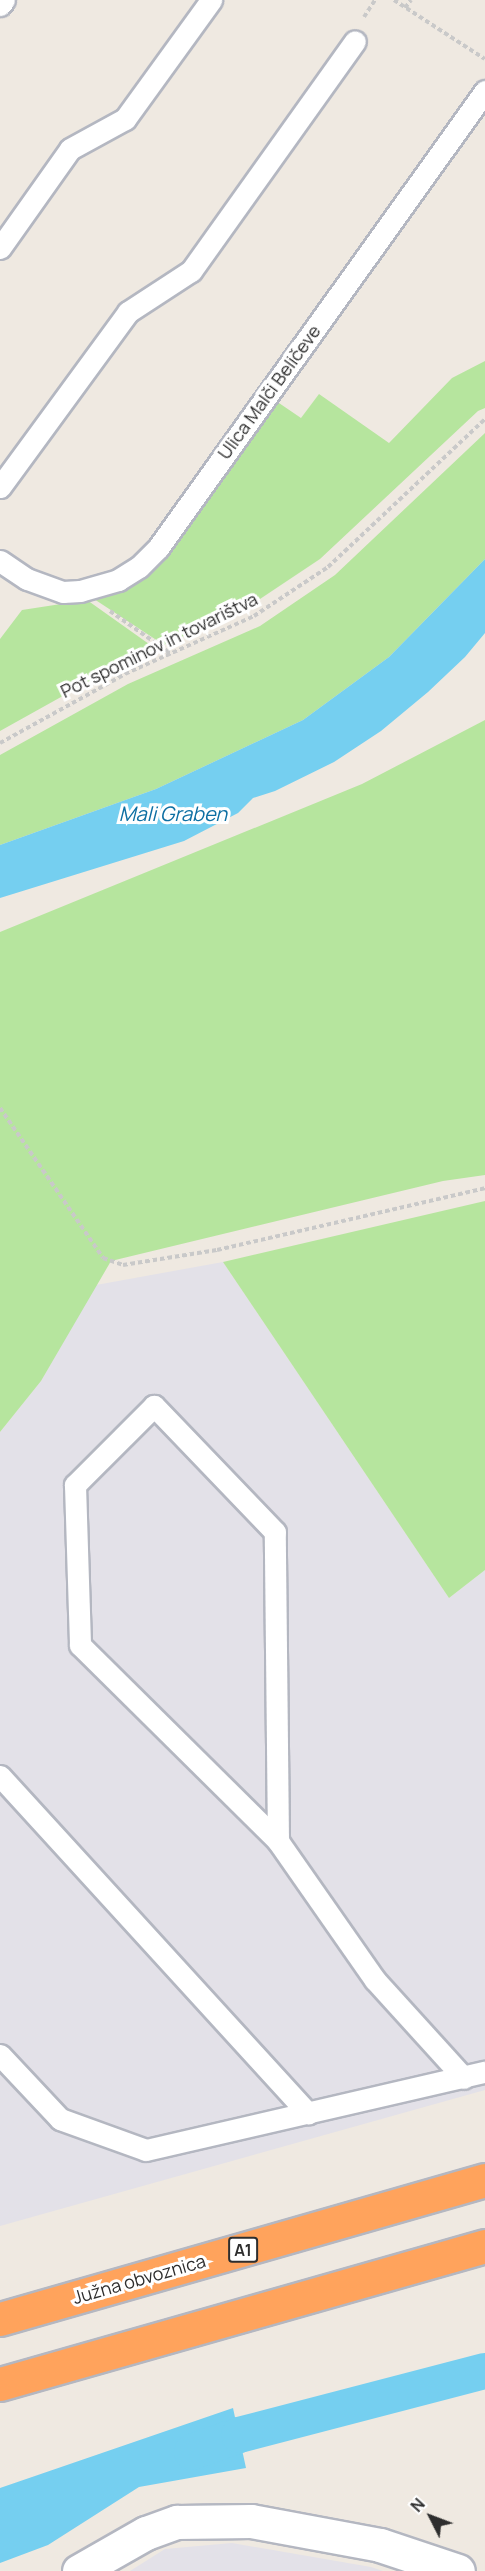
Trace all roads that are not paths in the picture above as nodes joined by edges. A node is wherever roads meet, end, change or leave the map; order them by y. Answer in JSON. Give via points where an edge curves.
{"nodes":[{"id":1,"x":4,"y":0,"type":"edge"},
{"id":2,"x":211,"y":0,"type":"edge"},
{"id":3,"x":0,"y":5,"type":"edge"},
{"id":4,"x":355,"y":41,"type":"dead end"},
{"id":5,"x":485,"y":91,"type":"edge"},
{"id":6,"x":0,"y":249,"type":"edge"},
{"id":7,"x":0,"y":487,"type":"edge"},
{"id":8,"x":0,"y":561,"type":"edge"},
{"id":9,"x":0,"y":1776,"type":"edge"},
{"id":10,"x":278,"y":1841,"type":"junction"},
{"id":11,"x":0,"y":2055,"type":"edge"},
{"id":12,"x":485,"y":2072,"type":"edge"},
{"id":13,"x":464,"y":2078,"type":"junction"},
{"id":14,"x":308,"y":2113,"type":"junction"},
{"id":15,"x":485,"y":2180,"type":"edge"},
{"id":16,"x":485,"y":2246,"type":"edge"},
{"id":17,"x":0,"y":2319,"type":"edge"},
{"id":18,"x":0,"y":2384,"type":"edge"},
{"id":19,"x":79,"y":2571,"type":"edge"},
{"id":20,"x":458,"y":2571,"type":"edge"}],
"edges":[{"from":1,"to":3,"type":"lane"},
{"from":2,"to":6,"type":"lane","via":[[125,119],[70,149]]},
{"from":4,"to":7,"type":"lane","via":[[191,271],[128,312]]},
{"from":5,"to":8,"type":"lane","name":"Ulica Malči Beličeve","via":[[158,548],[139,567],[118,580],[80,591],[63,591],[46,587]]},
{"from":9,"to":14,"type":"lane"},
{"from":10,"to":10,"type":"lane","via":[[80,1645],[75,1485],[154,1406],[275,1532]]},
{"from":10,"to":13,"type":"lane","via":[[375,1980]]},
{"from":11,"to":14,"type":"lane","via":[[60,2119],[147,2150]]},
{"from":12,"to":13,"type":"lane"},
{"from":13,"to":14,"type":"lane"},
{"from":15,"to":17,"type":"highway","name":"Južna obvoznica","number":"A1"},
{"from":16,"to":18,"type":"highway"},
{"from":19,"to":20,"type":"street","via":[[146,2533],[177,2522],[251,2521],[380,2545]]}]}
